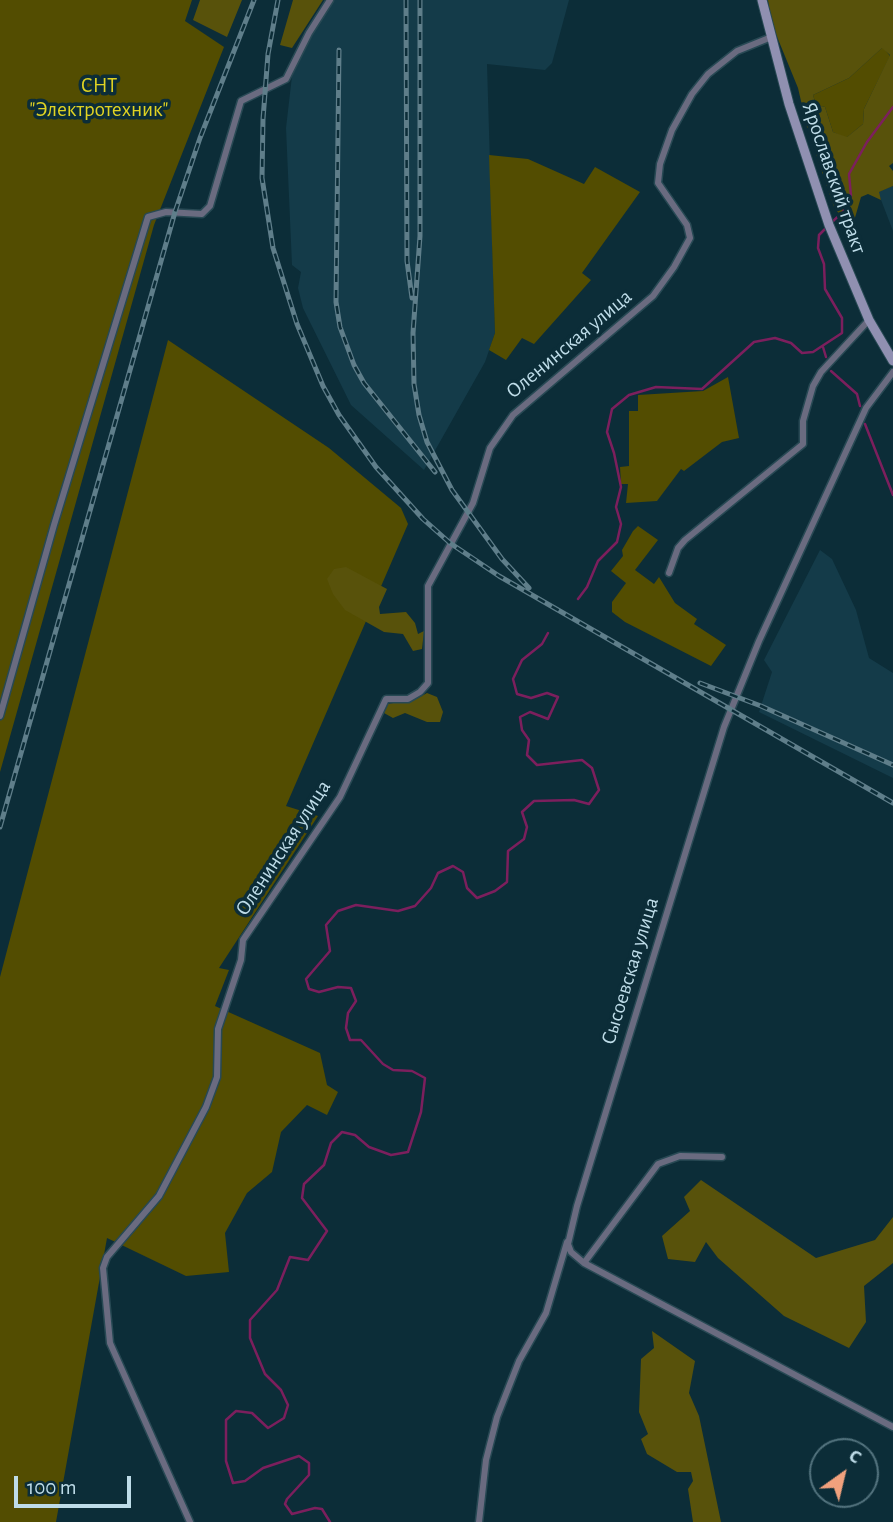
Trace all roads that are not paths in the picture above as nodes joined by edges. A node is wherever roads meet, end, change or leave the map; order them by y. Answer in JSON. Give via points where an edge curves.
{"nodes":[{"id":1,"x":330,"y":0,"type":"edge"},
{"id":2,"x":762,"y":0,"type":"edge"},
{"id":3,"x":769,"y":38,"type":"junction"},
{"id":4,"x":869,"y":320,"type":"junction"},
{"id":5,"x":893,"y":361,"type":"edge"},
{"id":6,"x":893,"y":372,"type":"edge"},
{"id":7,"x":669,"y":572,"type":"dead end"},
{"id":8,"x":0,"y":716,"type":"edge"},
{"id":9,"x":722,"y":1157,"type":"dead end"},
{"id":10,"x":569,"y":1237,"type":"junction"},
{"id":11,"x":581,"y":1261,"type":"junction"},
{"id":12,"x":558,"y":1270,"type":"junction"},
{"id":13,"x":893,"y":1427,"type":"edge"},
{"id":14,"x":190,"y":1522,"type":"edge"},
{"id":15,"x":479,"y":1522,"type":"edge"}],
"edges":[{"from":1,"to":8,"type":"street","via":[[286,79],[242,102],[209,206],[202,214],[166,212],[148,217]]},
{"from":2,"to":3,"type":"street","name":"Ярославский тракт"},
{"from":3,"to":4,"type":"street","name":"Ярославский тракт","via":[[833,236]]},
{"from":3,"to":14,"type":"street","name":"Оленинская улица","via":[[737,51],[715,68],[692,94],[672,130],[658,183],[687,225],[690,239],[674,267],[653,296],[513,415],[490,448],[473,503],[428,586],[428,683],[408,699],[386,699],[340,797],[243,940],[218,1029],[217,1077],[206,1107],[159,1196],[111,1249],[103,1268],[110,1343]]},
{"from":4,"to":5,"type":"street","name":"Ярославский тракт"},
{"from":4,"to":7,"type":"street","via":[[813,386],[803,421],[803,444],[685,540]]},
{"from":6,"to":10,"type":"street","name":"Сысоевская улица","via":[[866,408],[724,726]]},
{"from":9,"to":11,"type":"street","via":[[680,1156],[657,1164]]},
{"from":10,"to":11,"type":"street","via":[[571,1252]]},
{"from":10,"to":12,"type":"street","name":"Сысоевская улица"},
{"from":11,"to":12,"type":"street","via":[[565,1262]]},
{"from":11,"to":13,"type":"street"},
{"from":12,"to":15,"type":"street","name":"Сысоевская улица","via":[[545,1312],[515,1369],[497,1417],[486,1460]]}]}
